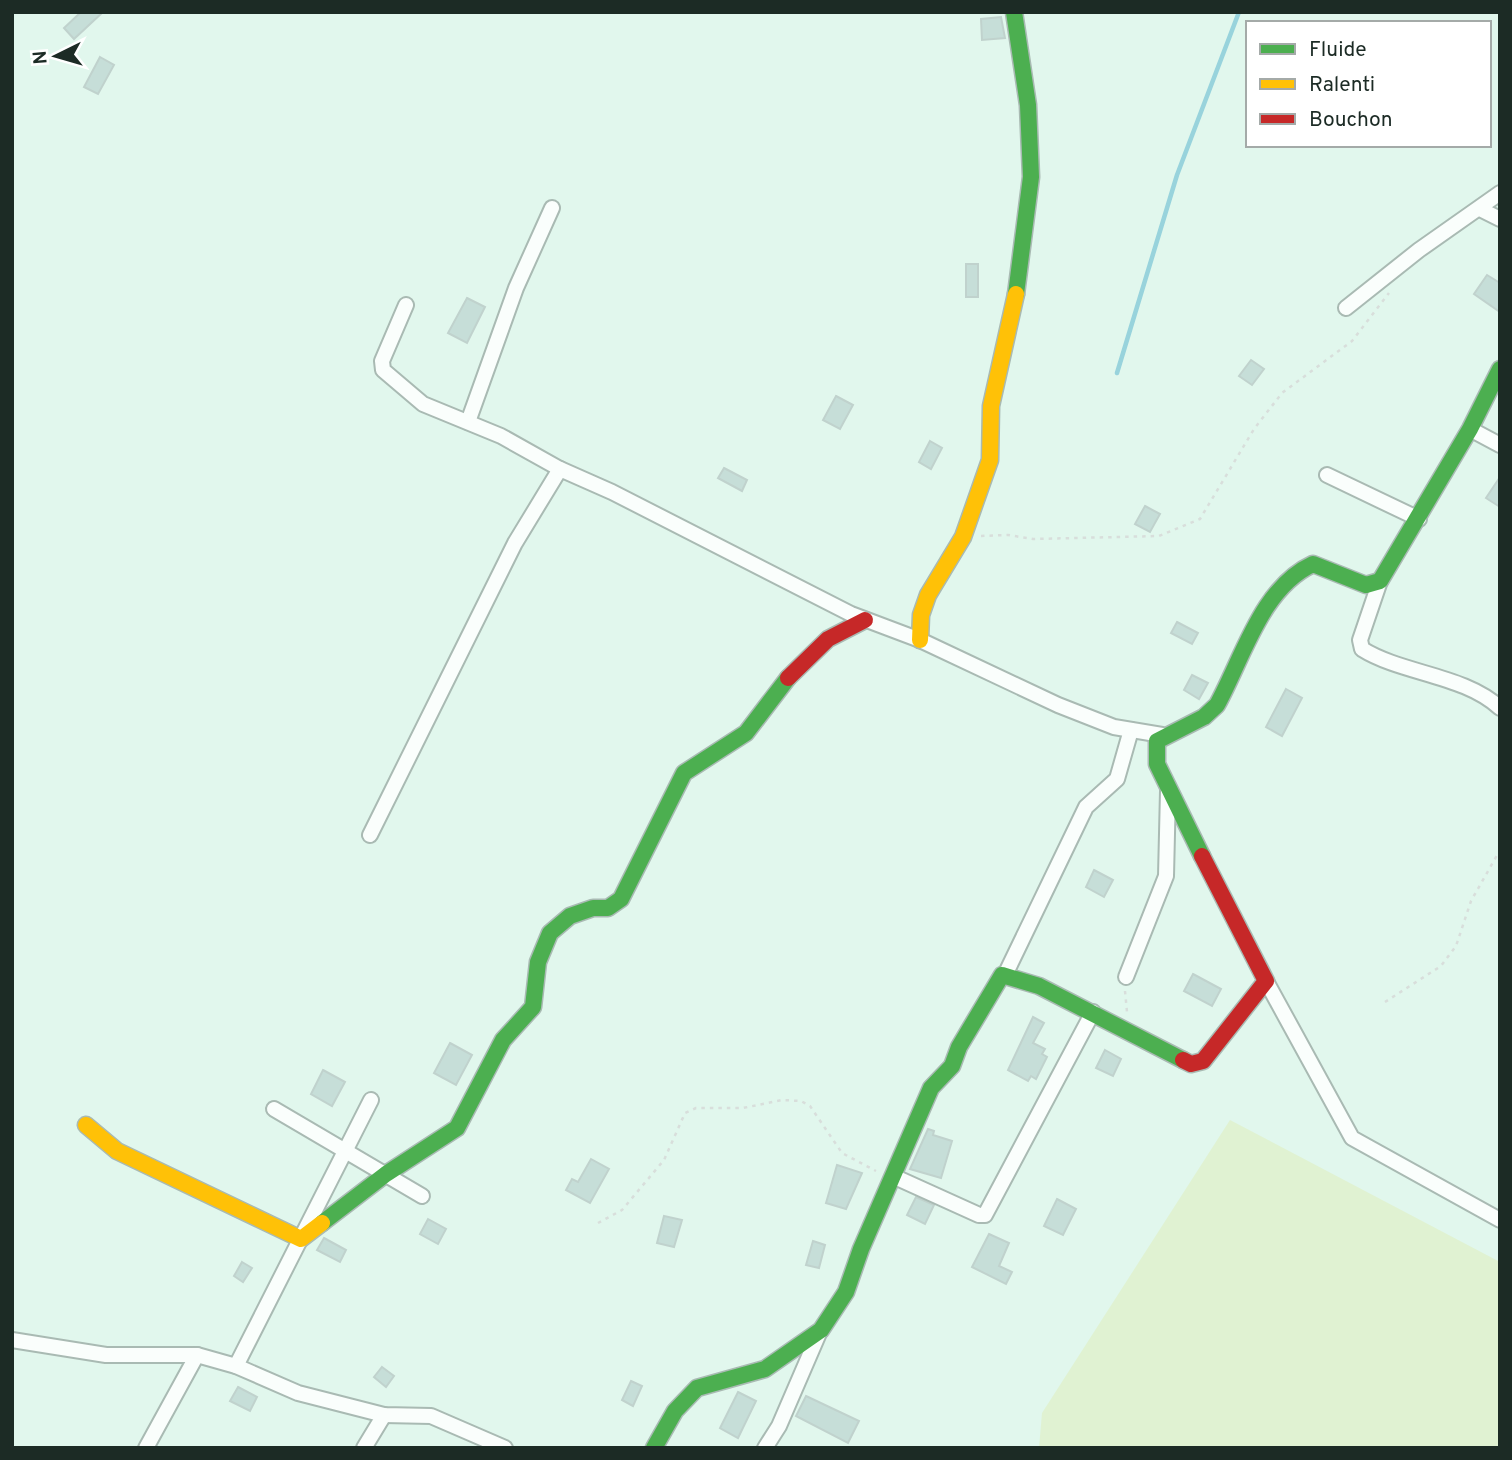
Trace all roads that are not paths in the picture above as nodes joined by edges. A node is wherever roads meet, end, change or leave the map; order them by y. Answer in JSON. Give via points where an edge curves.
{"nodes":[{"id":1,"x":1014,"y":12,"type":"edge"},
{"id":2,"x":1500,"y":193,"type":"edge"},
{"id":3,"x":552,"y":208,"type":"dead end"},
{"id":4,"x":1480,"y":209,"type":"junction"},
{"id":5,"x":1500,"y":219,"type":"edge"},
{"id":6,"x":406,"y":305,"type":"dead end"},
{"id":7,"x":1346,"y":308,"type":"dead end"},
{"id":8,"x":1500,"y":369,"type":"edge"},
{"id":9,"x":468,"y":422,"type":"junction"},
{"id":10,"x":1470,"y":429,"type":"junction"},
{"id":11,"x":1500,"y":445,"type":"edge"},
{"id":12,"x":560,"y":469,"type":"junction"},
{"id":13,"x":1327,"y":475,"type":"dead end"},
{"id":14,"x":1419,"y":519,"type":"junction"},
{"id":15,"x":1380,"y":581,"type":"junction"},
{"id":16,"x":865,"y":620,"type":"junction"},
{"id":17,"x":920,"y":640,"type":"junction"},
{"id":18,"x":1500,"y":708,"type":"edge"},
{"id":19,"x":1131,"y":730,"type":"junction"},
{"id":20,"x":1162,"y":735,"type":"junction"},
{"id":21,"x":1168,"y":790,"type":"junction"},
{"id":22,"x":370,"y":835,"type":"dead end"},
{"id":23,"x":1005,"y":975,"type":"junction"},
{"id":24,"x":1126,"y":977,"type":"road end"},
{"id":25,"x":1266,"y":981,"type":"junction"},
{"id":26,"x":1093,"y":1012,"type":"junction"},
{"id":27,"x":371,"y":1100,"type":"dead end"},
{"id":28,"x":274,"y":1110,"type":"dead end"},
{"id":29,"x":86,"y":1125,"type":"dead end"},
{"id":30,"x":345,"y":1149,"type":"junction"},
{"id":31,"x":386,"y":1174,"type":"junction"},
{"id":32,"x":895,"y":1177,"type":"junction"},
{"id":33,"x":422,"y":1196,"type":"dead end"},
{"id":34,"x":1500,"y":1220,"type":"edge"},
{"id":35,"x":301,"y":1239,"type":"junction"},
{"id":36,"x":821,"y":1330,"type":"junction"},
{"id":37,"x":12,"y":1340,"type":"edge"},
{"id":38,"x":197,"y":1354,"type":"junction"},
{"id":39,"x":236,"y":1366,"type":"junction"},
{"id":40,"x":384,"y":1415,"type":"junction"},
{"id":41,"x":146,"y":1448,"type":"edge"},
{"id":42,"x":364,"y":1448,"type":"edge"},
{"id":43,"x":505,"y":1448,"type":"edge"},
{"id":44,"x":654,"y":1448,"type":"edge"},
{"id":45,"x":765,"y":1448,"type":"edge"}],
"edges":[{"from":1,"to":17,"type":"street","via":[[1028,105],[1031,177],[1014,309],[991,406],[989,460],[963,537],[928,595]]},
{"from":2,"to":4,"type":"street"},
{"from":3,"to":9,"type":"street","via":[[516,288]]},
{"from":4,"to":5,"type":"street"},
{"from":4,"to":7,"type":"street"},
{"from":6,"to":9,"type":"street","via":[[382,362],[383,370],[423,404]]},
{"from":8,"to":10,"type":"street"},
{"from":9,"to":12,"type":"street"},
{"from":10,"to":11,"type":"street"},
{"from":10,"to":14,"type":"street"},
{"from":12,"to":16,"type":"street"},
{"from":12,"to":22,"type":"street","via":[[515,543]]},
{"from":13,"to":14,"type":"street"},
{"from":14,"to":15,"type":"street"},
{"from":15,"to":18,"type":"street","via":[[1360,640],[1362,649],[1379,660],[1449,682]]},
{"from":15,"to":20,"type":"street","via":[[1366,585],[1313,564],[1296,572],[1275,596],[1215,709]]},
{"from":16,"to":17,"type":"street"},
{"from":16,"to":31,"type":"street","via":[[828,639],[791,673],[746,733],[684,773],[621,899],[608,908],[570,916],[550,933],[538,962],[533,1007],[503,1040],[457,1128]]},
{"from":17,"to":19,"type":"street","via":[[1016,687]]},
{"from":19,"to":20,"type":"street"},
{"from":19,"to":23,"type":"street","via":[[1117,779],[1086,807]]},
{"from":20,"to":21,"type":"street","via":[[1156,752]]},
{"from":21,"to":24,"type":"street","via":[[1166,876]]},
{"from":21,"to":25,"type":"street"},
{"from":23,"to":26,"type":"street"},
{"from":23,"to":32,"type":"street","via":[[991,990],[952,1066],[931,1088]]},
{"from":25,"to":26,"type":"street","via":[[1203,1061],[1191,1064]]},
{"from":25,"to":34,"type":"street","via":[[1352,1139]]},
{"from":26,"to":32,"type":"street","via":[[985,1215]]},
{"from":27,"to":30,"type":"street"},
{"from":28,"to":30,"type":"street"},
{"from":29,"to":35,"type":"street","via":[[117,1151]]},
{"from":30,"to":31,"type":"street"},
{"from":30,"to":35,"type":"street"},
{"from":31,"to":33,"type":"street"},
{"from":31,"to":35,"type":"street"},
{"from":32,"to":36,"type":"street","via":[[846,1292]]},
{"from":35,"to":39,"type":"street"},
{"from":36,"to":44,"type":"street","via":[[765,1369],[697,1388],[675,1411]]},
{"from":36,"to":45,"type":"street"},
{"from":37,"to":38,"type":"street","via":[[106,1355]]},
{"from":38,"to":39,"type":"street"},
{"from":38,"to":41,"type":"street"},
{"from":39,"to":40,"type":"street","via":[[299,1393]]},
{"from":40,"to":42,"type":"street"},
{"from":40,"to":43,"type":"street","via":[[431,1416]]}]}
